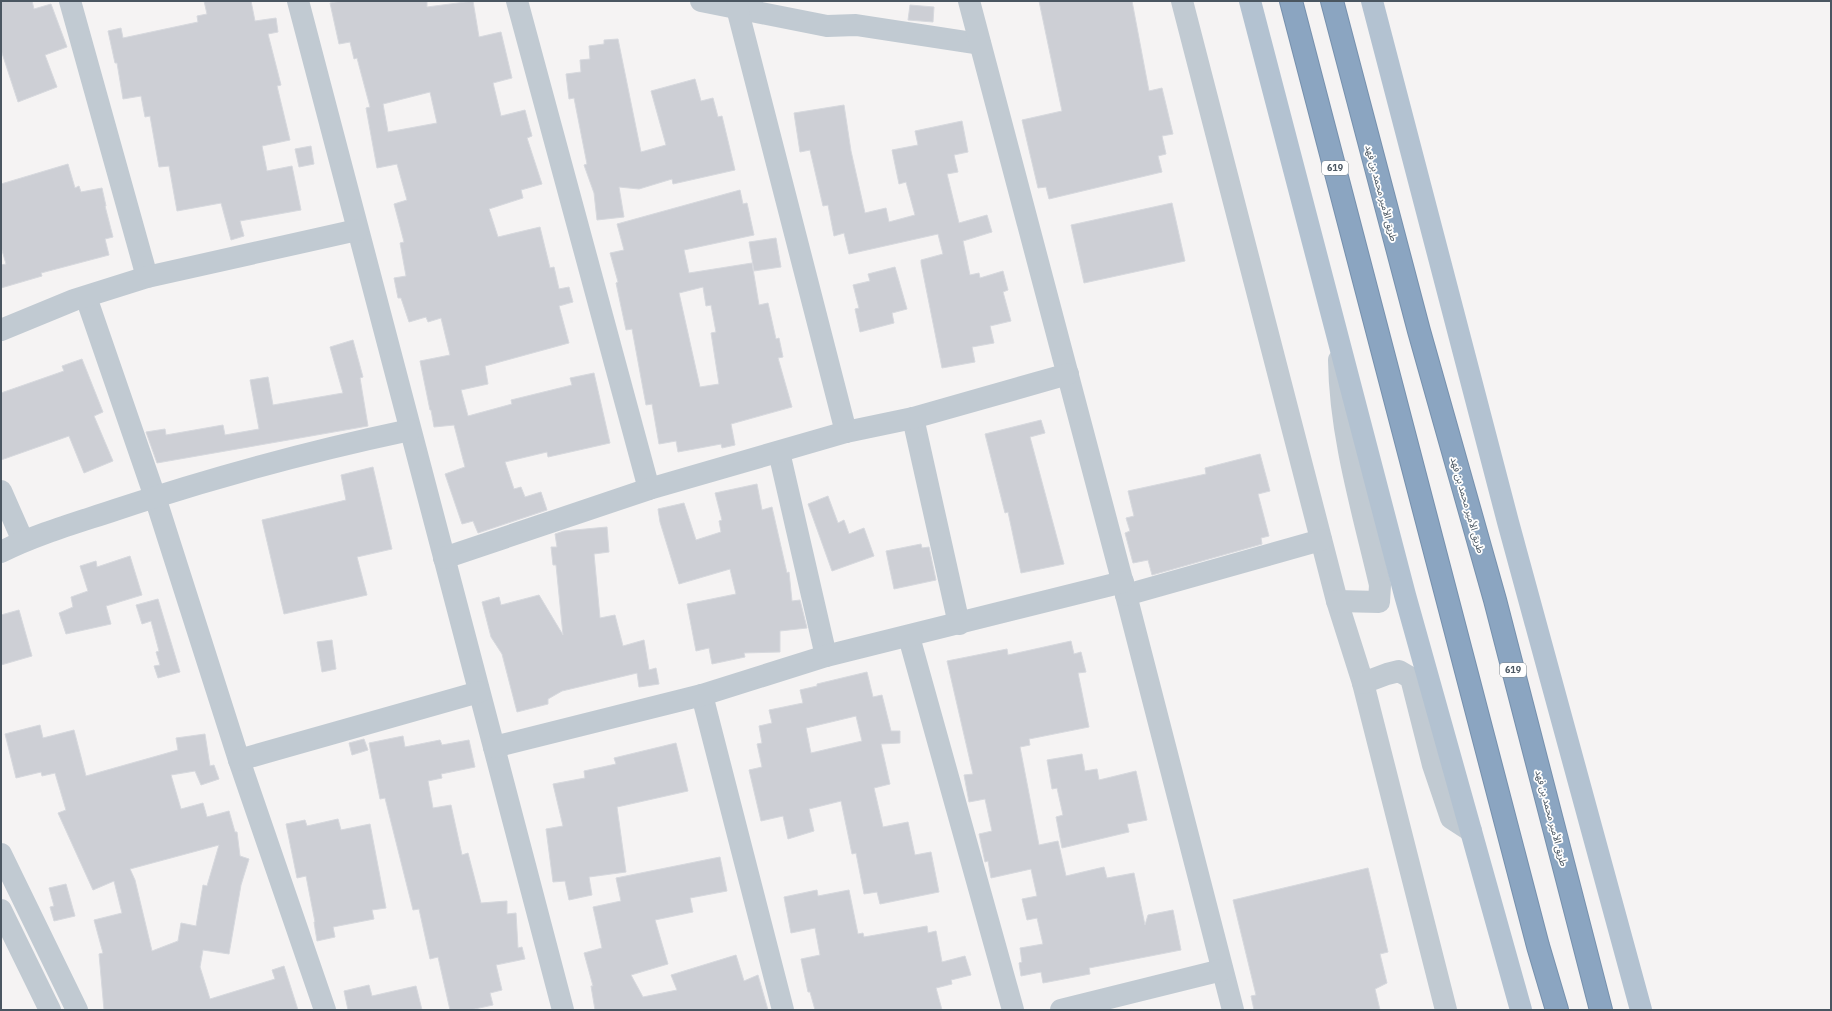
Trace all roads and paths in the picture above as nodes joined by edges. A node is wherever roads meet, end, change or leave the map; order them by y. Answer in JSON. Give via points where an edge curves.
{"nodes":[{"id":1,"x":70,"y":1,"type":"edge"},
{"id":2,"x":298,"y":1,"type":"edge"},
{"id":3,"x":517,"y":1,"type":"edge"},
{"id":4,"x":701,"y":1,"type":"edge"},
{"id":5,"x":969,"y":1,"type":"edge"},
{"id":6,"x":1182,"y":1,"type":"edge"},
{"id":7,"x":1250,"y":1,"type":"edge"},
{"id":8,"x":1292,"y":1,"type":"edge"},
{"id":9,"x":1332,"y":1,"type":"edge"},
{"id":10,"x":1372,"y":1,"type":"edge"},
{"id":11,"x":737,"y":8,"type":"junction"},
{"id":12,"x":980,"y":44,"type":"junction"},
{"id":13,"x":357,"y":230,"type":"junction"},
{"id":14,"x":147,"y":277,"type":"junction"},
{"id":15,"x":86,"y":297,"type":"junction"},
{"id":16,"x":1,"y":330,"type":"edge"},
{"id":17,"x":1339,"y":337,"type":"junction"},
{"id":18,"x":1068,"y":374,"type":"junction"},
{"id":19,"x":913,"y":418,"type":"junction"},
{"id":20,"x":410,"y":430,"type":"junction"},
{"id":21,"x":846,"y":432,"type":"junction"},
{"id":22,"x":779,"y":452,"type":"junction"},
{"id":23,"x":649,"y":489,"type":"junction"},
{"id":24,"x":1,"y":491,"type":"edge"},
{"id":25,"x":155,"y":497,"type":"junction"},
{"id":26,"x":1321,"y":540,"type":"junction"},
{"id":27,"x":22,"y":541,"type":"junction"},
{"id":28,"x":1,"y":552,"type":"edge"},
{"id":29,"x":444,"y":558,"type":"junction"},
{"id":30,"x":1125,"y":589,"type":"junction"},
{"id":31,"x":1337,"y":601,"type":"junction"},
{"id":32,"x":959,"y":624,"type":"junction"},
{"id":33,"x":909,"y":636,"type":"junction"},
{"id":34,"x":826,"y":656,"type":"junction"},
{"id":35,"x":1363,"y":683,"type":"junction"},
{"id":36,"x":480,"y":692,"type":"junction"},
{"id":37,"x":702,"y":695,"type":"junction"},
{"id":38,"x":494,"y":747,"type":"junction"},
{"id":39,"x":239,"y":760,"type":"junction"},
{"id":40,"x":1471,"y":831,"type":"junction"},
{"id":41,"x":1,"y":854,"type":"edge"},
{"id":42,"x":1,"y":910,"type":"edge"},
{"id":43,"x":1222,"y":970,"type":"junction"},
{"id":44,"x":1550,"y":988,"type":"junction"},
{"id":45,"x":50,"y":1010,"type":"edge"},
{"id":46,"x":78,"y":1010,"type":"edge"},
{"id":47,"x":325,"y":1010,"type":"edge"},
{"id":48,"x":563,"y":1010,"type":"edge"},
{"id":49,"x":783,"y":1010,"type":"edge"},
{"id":50,"x":1013,"y":1010,"type":"edge"},
{"id":51,"x":1061,"y":1010,"type":"edge"},
{"id":52,"x":1233,"y":1010,"type":"edge"},
{"id":53,"x":1446,"y":1010,"type":"edge"},
{"id":54,"x":1520,"y":1010,"type":"edge"},
{"id":55,"x":1549,"y":1010,"type":"edge"},
{"id":56,"x":1557,"y":1010,"type":"edge"},
{"id":57,"x":1601,"y":1010,"type":"edge"},
{"id":58,"x":1641,"y":1010,"type":"edge"}],
"edges":[{"from":1,"to":14,"type":"street"},
{"from":2,"to":13,"type":"street"},
{"from":3,"to":23,"type":"street"},
{"from":4,"to":11,"type":"street"},
{"from":5,"to":12,"type":"street"},
{"from":6,"to":26,"type":"street"},
{"from":7,"to":17,"type":"main road"},
{"from":8,"to":44,"type":"highway","number":"619"},
{"from":9,"to":57,"type":"highway","name":"طريق الأمير محمد بن فهد","number":"619","via":[[1419,331],[1495,600]]},
{"from":10,"to":58,"type":"main road","via":[[1508,522]]},
{"from":11,"to":12,"type":"street","via":[[827,26],[856,25]]},
{"from":11,"to":21,"type":"street"},
{"from":12,"to":18,"type":"street"},
{"from":13,"to":14,"type":"street"},
{"from":13,"to":20,"type":"street"},
{"from":14,"to":15,"type":"street"},
{"from":15,"to":16,"type":"street"},
{"from":15,"to":25,"type":"street"},
{"from":17,"to":31,"type":"street","via":[[1339,386],[1351,458],[1380,585],[1379,602]]},
{"from":17,"to":40,"type":"main road","via":[[1405,596]]},
{"from":18,"to":19,"type":"street"},
{"from":18,"to":30,"type":"street"},
{"from":19,"to":21,"type":"street"},
{"from":19,"to":32,"type":"street"},
{"from":20,"to":25,"type":"street","via":[[343,444]]},
{"from":20,"to":29,"type":"street"},
{"from":21,"to":22,"type":"street"},
{"from":22,"to":23,"type":"street"},
{"from":22,"to":34,"type":"street"},
{"from":23,"to":29,"type":"street"},
{"from":24,"to":27,"type":"street"},
{"from":25,"to":27,"type":"street"},
{"from":25,"to":39,"type":"street"},
{"from":26,"to":30,"type":"street"},
{"from":26,"to":31,"type":"street"},
{"from":27,"to":28,"type":"street"},
{"from":29,"to":36,"type":"street"},
{"from":30,"to":32,"type":"street"},
{"from":30,"to":43,"type":"street"},
{"from":31,"to":35,"type":"street"},
{"from":32,"to":33,"type":"street"},
{"from":33,"to":34,"type":"street"},
{"from":33,"to":50,"type":"street"},
{"from":34,"to":37,"type":"street"},
{"from":35,"to":40,"type":"street","via":[[1399,671],[1411,678],[1432,765],[1451,818]]},
{"from":35,"to":53,"type":"street"},
{"from":36,"to":38,"type":"street"},
{"from":36,"to":39,"type":"street"},
{"from":37,"to":38,"type":"street"},
{"from":37,"to":49,"type":"street"},
{"from":38,"to":48,"type":"street"},
{"from":39,"to":47,"type":"street"},
{"from":40,"to":54,"type":"main road"},
{"from":41,"to":46,"type":"street"},
{"from":42,"to":45,"type":"street"},
{"from":43,"to":51,"type":"street"},
{"from":43,"to":52,"type":"street"},
{"from":44,"to":55,"type":"highway"},
{"from":44,"to":56,"type":"highway","number":"619"}]}
